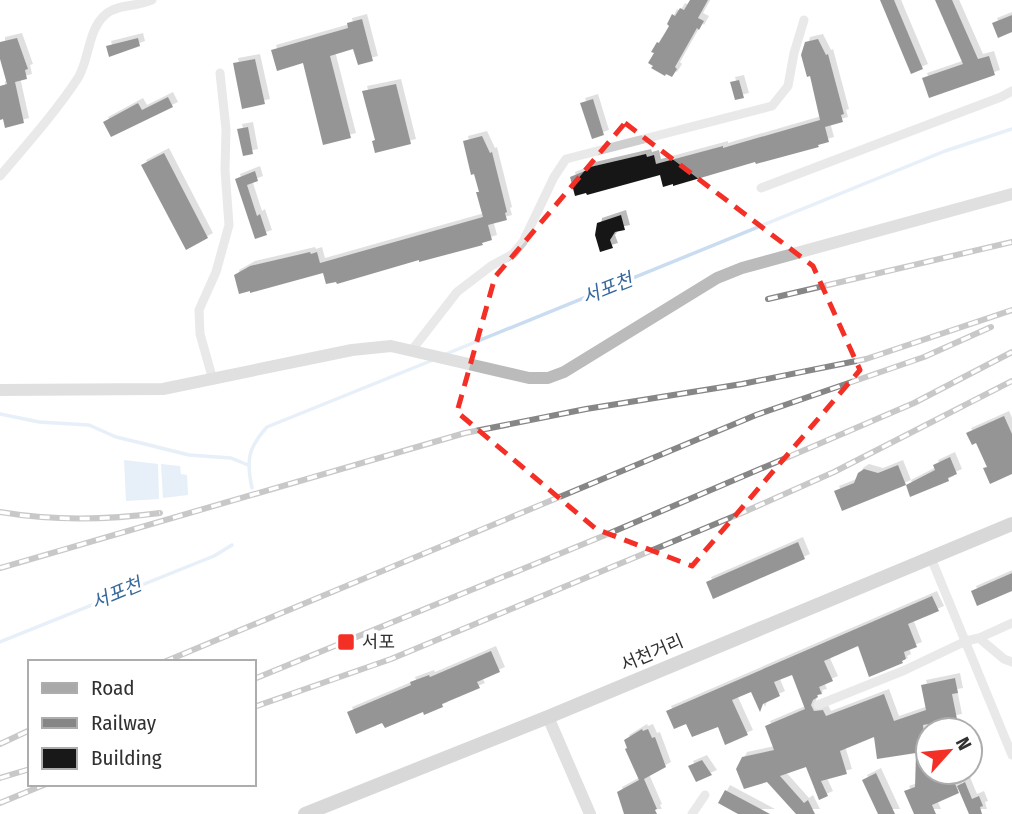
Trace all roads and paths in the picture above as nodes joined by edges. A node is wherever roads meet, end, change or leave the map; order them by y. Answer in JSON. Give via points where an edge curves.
{"nodes":[{"id":1,"x":152,"y":0,"type":"edge"},
{"id":2,"x":804,"y":20,"type":"dead end"},
{"id":3,"x":220,"y":73,"type":"dead end"},
{"id":4,"x":1012,"y":91,"type":"edge"},
{"id":5,"x":0,"y":176,"type":"edge"},
{"id":6,"x":761,"y":188,"type":"dead end"},
{"id":7,"x":1012,"y":194,"type":"edge"},
{"id":8,"x":417,"y":351,"type":"junction"},
{"id":9,"x":213,"y":380,"type":"junction"},
{"id":10,"x":0,"y":390,"type":"edge"},
{"id":11,"x":1012,"y":524,"type":"edge"},
{"id":12,"x":931,"y":558,"type":"junction"},
{"id":13,"x":1012,"y":624,"type":"edge"},
{"id":14,"x":979,"y":638,"type":"junction"},
{"id":15,"x":966,"y":641,"type":"junction"},
{"id":16,"x":1012,"y":662,"type":"edge"},
{"id":17,"x":818,"y":705,"type":"dead end"},
{"id":18,"x":548,"y":717,"type":"junction"},
{"id":19,"x":1012,"y":755,"type":"edge"},
{"id":20,"x":705,"y":795,"type":"dead end"},
{"id":21,"x":305,"y":814,"type":"edge"},
{"id":22,"x":590,"y":814,"type":"edge"},
{"id":23,"x":692,"y":814,"type":"edge"}],
"edges":[{"from":1,"to":5,"type":"street","via":[[108,12],[99,21],[80,75]]},
{"from":2,"to":8,"type":"street","via":[[788,86],[772,106],[566,159],[518,248],[457,292]]},
{"from":3,"to":9,"type":"street","via":[[229,225],[199,310],[200,334]]},
{"from":4,"to":6,"type":"street"},
{"from":7,"to":8,"type":"street","via":[[730,273],[548,378]]},
{"from":8,"to":9,"type":"street","via":[[391,346],[352,350]]},
{"from":9,"to":10,"type":"street","via":[[163,389]]},
{"from":11,"to":12,"type":"main road","name":"서천거리"},
{"from":12,"to":15,"type":"street"},
{"from":12,"to":18,"type":"main road","name":"서천거리"},
{"from":13,"to":14,"type":"street"},
{"from":14,"to":15,"type":"street"},
{"from":14,"to":16,"type":"street"},
{"from":15,"to":17,"type":"street"},
{"from":15,"to":19,"type":"street"},
{"from":18,"to":21,"type":"main road","name":"서천거리"},
{"from":18,"to":22,"type":"street"},
{"from":20,"to":23,"type":"street"}]}
